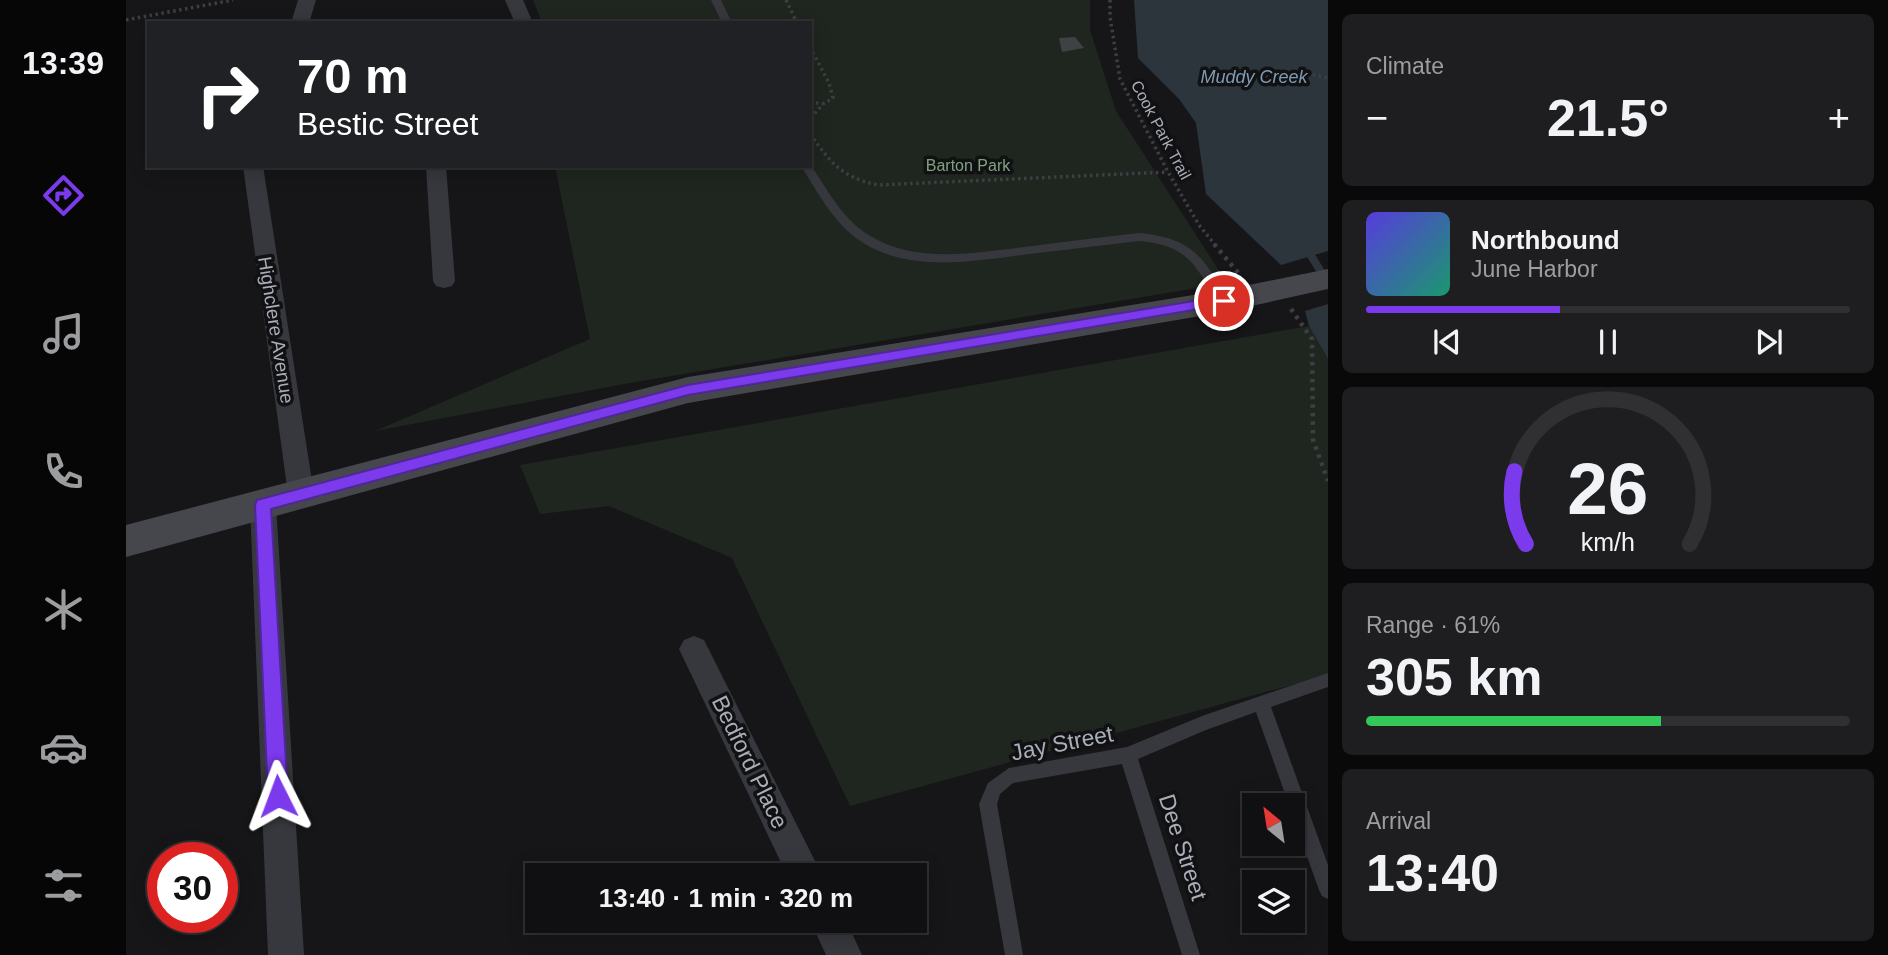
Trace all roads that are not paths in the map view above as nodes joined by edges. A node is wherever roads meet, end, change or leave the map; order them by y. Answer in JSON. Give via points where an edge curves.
{"nodes":[{"id":1,"x":307,"y":0,"type":"edge"},
{"id":2,"x":514,"y":0,"type":"edge"},
{"id":3,"x":716,"y":0,"type":"edge"},
{"id":4,"x":300,"y":21,"type":"edge"},
{"id":5,"x":523,"y":21,"type":"edge"},
{"id":6,"x":726,"y":21,"type":"edge"},
{"id":7,"x":253,"y":168,"type":"edge"},
{"id":8,"x":436,"y":168,"type":"edge"},
{"id":9,"x":807,"y":168,"type":"edge"},
{"id":10,"x":1328,"y":279,"type":"edge"},
{"id":11,"x":444,"y":281,"type":"dead end"},
{"id":12,"x":1298,"y":297,"type":"joint"},
{"id":13,"x":1224,"y":301,"type":"junction"},
{"id":14,"x":301,"y":494,"type":"junction"},
{"id":15,"x":263,"y":505,"type":"junction"},
{"id":16,"x":126,"y":541,"type":"edge"},
{"id":17,"x":694,"y":649,"type":"dead end"},
{"id":18,"x":1328,"y":680,"type":"edge"},
{"id":19,"x":1261,"y":703,"type":"junction"},
{"id":20,"x":1128,"y":755,"type":"junction"},
{"id":21,"x":799,"y":863,"type":"edge"},
{"id":22,"x":1328,"y":890,"type":"edge"},
{"id":23,"x":833,"y":933,"type":"edge"},
{"id":24,"x":286,"y":955,"type":"edge"},
{"id":25,"x":844,"y":955,"type":"edge"},
{"id":26,"x":1014,"y":955,"type":"edge"},
{"id":27,"x":1191,"y":955,"type":"edge"}],
"edges":[{"from":1,"to":4,"type":"street"},
{"from":2,"to":5,"type":"street"},
{"from":3,"to":6,"type":"lane"},
{"from":7,"to":14,"type":"street","name":"Highclere Avenue"},
{"from":8,"to":11,"type":"street"},
{"from":9,"to":13,"type":"lane","via":[[850,227],[865,239],[901,253],[970,257],[1158,237],[1193,254]]},
{"from":10,"to":12,"type":"main road"},
{"from":12,"to":13,"type":"main road"},
{"from":13,"to":14,"type":"main road","via":[[688,390]]},
{"from":14,"to":15,"type":"main road"},
{"from":15,"to":16,"type":"main road"},
{"from":15,"to":24,"type":"street"},
{"from":17,"to":21,"type":"street","name":"Bedford Place"},
{"from":18,"to":19,"type":"lane","name":"Jay Street"},
{"from":19,"to":20,"type":"lane","name":"Jay Street"},
{"from":19,"to":22,"type":"lane"},
{"from":20,"to":26,"type":"lane","name":"Jay Street","via":[[1009,776],[994,789],[988,804]]},
{"from":20,"to":27,"type":"lane","name":"Dee Street"},
{"from":23,"to":25,"type":"street"}]}
